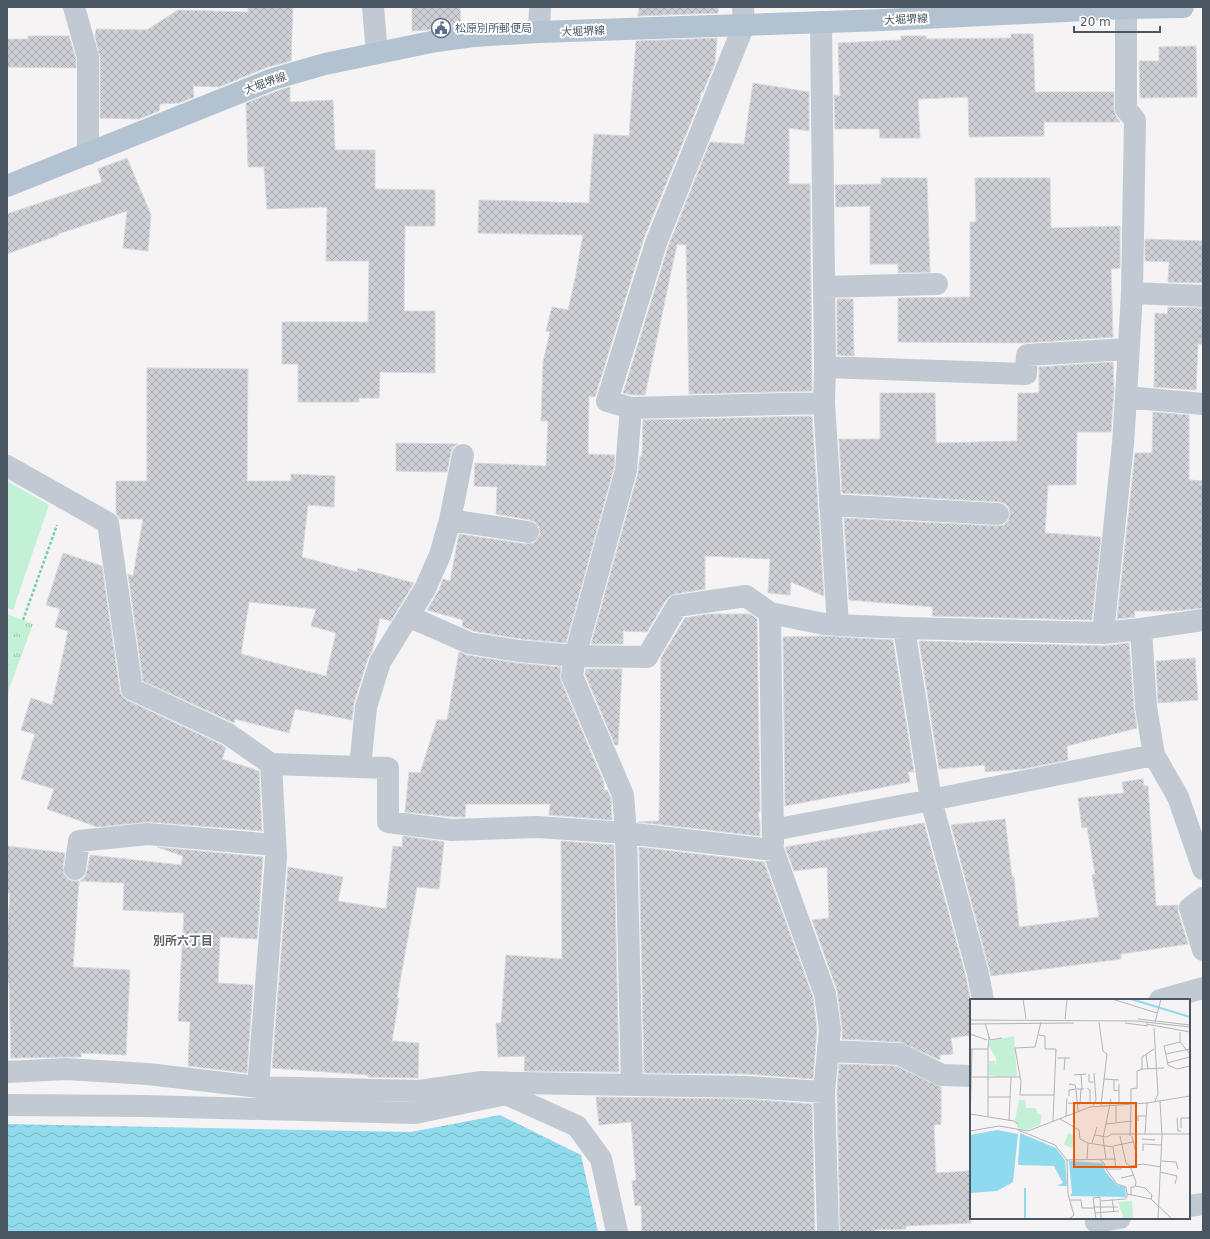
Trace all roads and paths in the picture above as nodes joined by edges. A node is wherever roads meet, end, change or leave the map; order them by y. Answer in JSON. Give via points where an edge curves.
{"nodes":[{"id":1,"x":74,"y":7,"type":"edge"},
{"id":2,"x":372,"y":7,"type":"edge"},
{"id":3,"x":540,"y":7,"type":"edge"},
{"id":4,"x":1184,"y":7,"type":"edge"},
{"id":5,"x":1121,"y":8,"type":"edge"},
{"id":6,"x":884,"y":13,"type":"edge"},
{"id":7,"x":744,"y":16,"type":"edge"},
{"id":8,"x":821,"y":22,"type":"junction"},
{"id":9,"x":539,"y":32,"type":"junction"},
{"id":10,"x":377,"y":53,"type":"junction"},
{"id":11,"x":88,"y":154,"type":"junction"},
{"id":12,"x":7,"y":186,"type":"edge"},
{"id":13,"x":937,"y":284,"type":"dead end"},
{"id":14,"x":824,"y":287,"type":"junction"},
{"id":15,"x":1132,"y":293,"type":"junction"},
{"id":16,"x":1203,"y":296,"type":"edge"},
{"id":17,"x":1129,"y":349,"type":"junction"},
{"id":18,"x":825,"y":367,"type":"junction"},
{"id":19,"x":1126,"y":397,"type":"junction"},
{"id":20,"x":824,"y":403,"type":"junction"},
{"id":21,"x":1203,"y":404,"type":"edge"},
{"id":22,"x":631,"y":408,"type":"junction"},
{"id":23,"x":463,"y":455,"type":"dead end"},
{"id":24,"x":7,"y":466,"type":"edge"},
{"id":25,"x":66,"y":500,"type":"junction"},
{"id":26,"x":830,"y":505,"type":"junction"},
{"id":27,"x":998,"y":514,"type":"dead end"},
{"id":28,"x":450,"y":520,"type":"junction"},
{"id":29,"x":528,"y":532,"type":"dead end"},
{"id":30,"x":770,"y":613,"type":"junction"},
{"id":31,"x":408,"y":616,"type":"junction"},
{"id":32,"x":23,"y":620,"type":"dead end"},
{"id":33,"x":1203,"y":620,"type":"edge"},
{"id":34,"x":838,"y":625,"type":"junction"},
{"id":35,"x":904,"y":628,"type":"junction"},
{"id":36,"x":1141,"y":629,"type":"junction"},
{"id":37,"x":1102,"y":633,"type":"junction"},
{"id":38,"x":575,"y":656,"type":"junction"},
{"id":39,"x":1154,"y":755,"type":"junction"},
{"id":40,"x":271,"y":764,"type":"junction"},
{"id":41,"x":360,"y":767,"type":"junction"},
{"id":42,"x":931,"y":800,"type":"junction"},
{"id":43,"x":626,"y":833,"type":"junction"},
{"id":44,"x":773,"y":840,"type":"junction"},
{"id":45,"x":275,"y":845,"type":"junction"},
{"id":46,"x":1203,"y":868,"type":"edge"},
{"id":47,"x":76,"y":869,"type":"dead end"},
{"id":48,"x":1203,"y":898,"type":"edge"},
{"id":49,"x":1203,"y":950,"type":"edge"},
{"id":50,"x":1203,"y":988,"type":"edge"},
{"id":51,"x":983,"y":999,"type":"edge"},
{"id":52,"x":1164,"y":999,"type":"edge"},
{"id":53,"x":828,"y":1051,"type":"junction"},
{"id":54,"x":7,"y":1072,"type":"edge"},
{"id":55,"x":148,"y":1074,"type":"junction"},
{"id":56,"x":970,"y":1076,"type":"edge"},
{"id":57,"x":632,"y":1085,"type":"junction"},
{"id":58,"x":258,"y":1087,"type":"junction"},
{"id":59,"x":513,"y":1089,"type":"junction"},
{"id":60,"x":824,"y":1092,"type":"junction"},
{"id":61,"x":7,"y":1105,"type":"edge"},
{"id":62,"x":145,"y":1106,"type":"junction"},
{"id":63,"x":1203,"y":1204,"type":"edge"},
{"id":64,"x":1190,"y":1206,"type":"edge"},
{"id":65,"x":1116,"y":1219,"type":"edge"},
{"id":66,"x":1096,"y":1224,"type":"edge"},
{"id":67,"x":617,"y":1232,"type":"edge"},
{"id":68,"x":828,"y":1232,"type":"edge"}],
"edges":[{"from":1,"to":11,"type":"street","via":[[88,57]]},
{"from":2,"to":10,"type":"street"},
{"from":3,"to":9,"type":"street"},
{"from":4,"to":5,"type":"main road","name":"大堀堺線"},
{"from":5,"to":6,"type":"main road","name":"大堀堺線"},
{"from":5,"to":15,"type":"street","via":[[1126,109],[1135,120]]},
{"from":6,"to":8,"type":"main road","name":"大堀堺線"},
{"from":7,"to":8,"type":"main road","name":"大堀堺線"},
{"from":7,"to":9,"type":"main road","name":"大堀堺線"},
{"from":7,"to":22,"type":"street","via":[[656,243],[607,401]]},
{"from":8,"to":14,"type":"street"},
{"from":9,"to":10,"type":"main road","name":"大堀堺線","via":[[473,36]]},
{"from":10,"to":11,"type":"main road","name":"大堀堺線","via":[[273,79]]},
{"from":11,"to":12,"type":"main road","name":"大堀堺線"},
{"from":13,"to":14,"type":"street"},
{"from":14,"to":18,"type":"street"},
{"from":15,"to":16,"type":"street"},
{"from":15,"to":17,"type":"street"},
{"from":17,"to":18,"type":"street","via":[[1027,355],[1026,374]]},
{"from":17,"to":19,"type":"street"},
{"from":18,"to":20,"type":"street"},
{"from":19,"to":21,"type":"street"},
{"from":19,"to":37,"type":"street"},
{"from":20,"to":22,"type":"street"},
{"from":20,"to":26,"type":"street"},
{"from":22,"to":38,"type":"street","via":[[626,470]]},
{"from":23,"to":28,"type":"street"},
{"from":24,"to":25,"type":"street"},
{"from":25,"to":32,"type":"path"},
{"from":25,"to":40,"type":"street","via":[[108,524],[132,689],[228,734]]},
{"from":26,"to":27,"type":"street"},
{"from":26,"to":34,"type":"street"},
{"from":28,"to":29,"type":"street"},
{"from":28,"to":31,"type":"street","via":[[440,555]]},
{"from":30,"to":34,"type":"street"},
{"from":30,"to":38,"type":"street","via":[[746,596],[677,606],[647,658]]},
{"from":30,"to":44,"type":"street"},
{"from":31,"to":38,"type":"street","via":[[468,643]]},
{"from":31,"to":41,"type":"street","via":[[380,662],[366,707]]},
{"from":33,"to":36,"type":"street"},
{"from":34,"to":35,"type":"street"},
{"from":35,"to":37,"type":"street"},
{"from":35,"to":42,"type":"street"},
{"from":36,"to":37,"type":"street"},
{"from":36,"to":39,"type":"street","via":[[1146,707]]},
{"from":38,"to":43,"type":"street","via":[[572,676],[623,795]]},
{"from":39,"to":42,"type":"street"},
{"from":39,"to":46,"type":"street","via":[[1178,797]]},
{"from":40,"to":41,"type":"street"},
{"from":40,"to":45,"type":"street"},
{"from":41,"to":43,"type":"street","via":[[388,768],[388,822],[452,830],[537,827]]},
{"from":42,"to":44,"type":"street"},
{"from":42,"to":51,"type":"street"},
{"from":43,"to":44,"type":"street"},
{"from":43,"to":57,"type":"street"},
{"from":44,"to":53,"type":"street","via":[[825,994],[830,1029]]},
{"from":45,"to":47,"type":"street","via":[[148,834],[79,841]]},
{"from":45,"to":58,"type":"street"},
{"from":48,"to":49,"type":"street","via":[[1190,908]]},
{"from":50,"to":52,"type":"street"},
{"from":53,"to":56,"type":"street","via":[[899,1054],[942,1075]]},
{"from":53,"to":60,"type":"street"},
{"from":54,"to":55,"type":"street","via":[[66,1069]]},
{"from":55,"to":58,"type":"street"},
{"from":55,"to":62,"type":"street"},
{"from":57,"to":59,"type":"street"},
{"from":57,"to":60,"type":"street","via":[[747,1087]]},
{"from":58,"to":59,"type":"street","via":[[419,1091],[482,1082]]},
{"from":59,"to":62,"type":"street","via":[[416,1113]]},
{"from":59,"to":67,"type":"street","via":[[577,1126],[601,1159]]},
{"from":60,"to":68,"type":"street"},
{"from":61,"to":62,"type":"street"},
{"from":63,"to":64,"type":"street"},
{"from":65,"to":66,"type":"street"}]}
